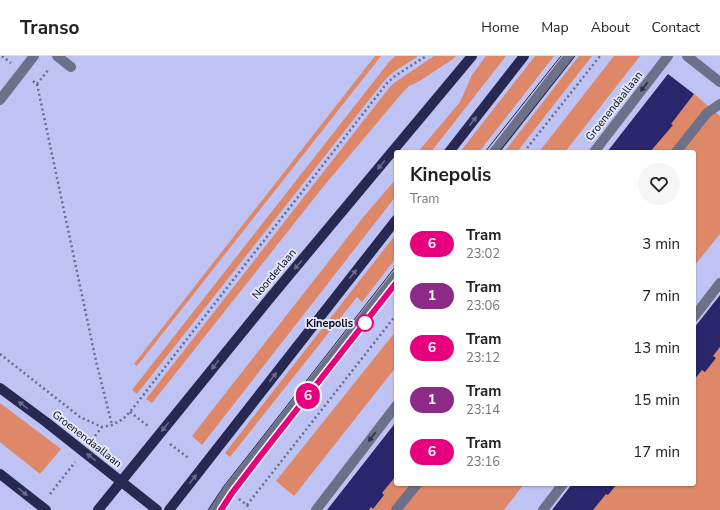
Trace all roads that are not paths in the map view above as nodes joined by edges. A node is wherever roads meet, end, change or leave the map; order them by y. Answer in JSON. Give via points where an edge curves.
{"nodes":[{"id":1,"x":34,"y":56,"type":"edge"},
{"id":2,"x":58,"y":56,"type":"edge"},
{"id":3,"x":472,"y":56,"type":"edge"},
{"id":4,"x":524,"y":56,"type":"edge"},
{"id":5,"x":569,"y":56,"type":"edge"},
{"id":6,"x":668,"y":56,"type":"edge"},
{"id":7,"x":687,"y":56,"type":"edge"},
{"id":8,"x":71,"y":67,"type":"dead end"},
{"id":9,"x":720,"y":82,"type":"edge"},
{"id":10,"x":0,"y":100,"type":"edge"},
{"id":11,"x":720,"y":104,"type":"edge"},
{"id":12,"x":451,"y":150,"type":"edge"},
{"id":13,"x":496,"y":150,"type":"edge"},
{"id":14,"x":596,"y":150,"type":"edge"},
{"id":15,"x":678,"y":150,"type":"edge"},
{"id":16,"x":394,"y":223,"type":"edge"},
{"id":17,"x":394,"y":279,"type":"edge"},
{"id":18,"x":720,"y":283,"type":"edge"},
{"id":19,"x":696,"y":314,"type":"edge"},
{"id":20,"x":0,"y":388,"type":"edge"},
{"id":21,"x":394,"y":409,"type":"edge"},
{"id":22,"x":0,"y":474,"type":"edge"},
{"id":23,"x":121,"y":481,"type":"junction"},
{"id":24,"x":415,"y":486,"type":"edge"},
{"id":25,"x":561,"y":486,"type":"edge"},
{"id":26,"x":43,"y":508,"type":"edge"},
{"id":27,"x":98,"y":510,"type":"edge"},
{"id":28,"x":157,"y":510,"type":"edge"},
{"id":29,"x":169,"y":510,"type":"edge"},
{"id":30,"x":214,"y":510,"type":"edge"},
{"id":31,"x":316,"y":510,"type":"edge"},
{"id":32,"x":396,"y":510,"type":"edge"},
{"id":33,"x":543,"y":510,"type":"edge"}],
"edges":[{"from":1,"to":10,"type":"street"},
{"from":2,"to":8,"type":"street"},
{"from":3,"to":23,"type":"main road","name":"Noorderlaan","one_way":true},
{"from":12,"to":4,"type":"main road","one_way":true},
{"from":5,"to":13,"type":"street"},
{"from":6,"to":14,"type":"street","name":"Groenendaallaan","one_way":true},
{"from":7,"to":9,"type":"street"},
{"from":11,"to":15,"type":"street","via":[[707,113]]},
{"from":29,"to":16,"type":"main road","one_way":true},
{"from":17,"to":30,"type":"street"},
{"from":18,"to":19,"type":"street"},
{"from":23,"to":20,"type":"main road","name":"Groenendaallaan","one_way":true},
{"from":21,"to":31,"type":"street","one_way":true},
{"from":22,"to":26,"type":"main road","one_way":true},
{"from":23,"to":27,"type":"main road","name":"Noorderlaan"},
{"from":23,"to":28,"type":"main road","name":"Groenendaallaan"},
{"from":24,"to":32,"type":"street"},
{"from":25,"to":33,"type":"street"}]}
